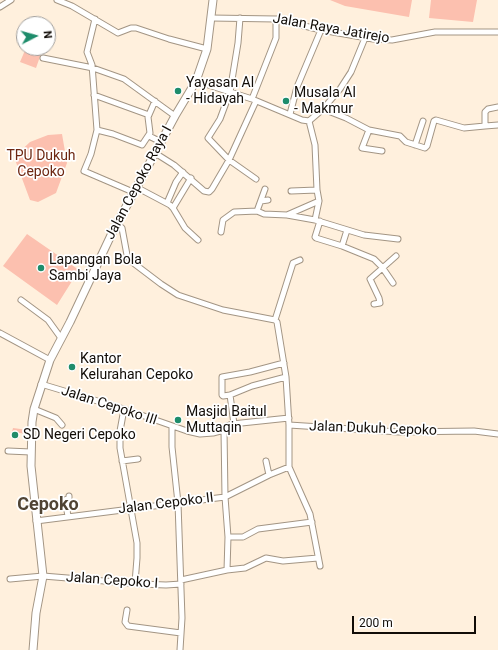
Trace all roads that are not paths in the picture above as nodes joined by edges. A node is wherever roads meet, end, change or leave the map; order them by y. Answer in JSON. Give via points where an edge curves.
{"nodes":[{"id":1,"x":11,"y":0,"type":"edge"},
{"id":2,"x":57,"y":0,"type":"edge"},
{"id":3,"x":213,"y":0,"type":"edge"},
{"id":4,"x":0,"y":7,"type":"edge"},
{"id":5,"x":211,"y":18,"type":"junction"},
{"id":6,"x":240,"y":18,"type":"junction"},
{"id":7,"x":276,"y":18,"type":"junction"},
{"id":8,"x":95,"y":19,"type":"junction"},
{"id":9,"x":321,"y":30,"type":"junction"},
{"id":10,"x":498,"y":32,"type":"edge"},
{"id":11,"x":365,"y":38,"type":"junction"},
{"id":12,"x":207,"y":49,"type":"junction"},
{"id":13,"x":42,"y":58,"type":"dead end"},
{"id":14,"x":92,"y":68,"type":"junction"},
{"id":15,"x":196,"y":81,"type":"junction"},
{"id":16,"x":230,"y":92,"type":"junction"},
{"id":17,"x":94,"y":95,"type":"junction"},
{"id":18,"x":254,"y":100,"type":"junction"},
{"id":19,"x":155,"y":101,"type":"junction"},
{"id":20,"x":498,"y":107,"type":"edge"},
{"id":21,"x":323,"y":109,"type":"junction"},
{"id":22,"x":290,"y":114,"type":"junction"},
{"id":23,"x":149,"y":115,"type":"junction"},
{"id":24,"x":175,"y":116,"type":"junction"},
{"id":25,"x":309,"y":121,"type":"junction"},
{"id":26,"x":423,"y":121,"type":"dead end"},
{"id":27,"x":498,"y":125,"type":"edge"},
{"id":28,"x":486,"y":126,"type":"junction"},
{"id":29,"x":97,"y":130,"type":"junction"},
{"id":30,"x":369,"y":130,"type":"junction"},
{"id":31,"x":149,"y":136,"type":"junction"},
{"id":32,"x":161,"y":142,"type":"junction"},
{"id":33,"x":415,"y":145,"type":"junction"},
{"id":34,"x":382,"y":151,"type":"dead end"},
{"id":35,"x":155,"y":153,"type":"junction"},
{"id":36,"x":229,"y":160,"type":"junction"},
{"id":37,"x":183,"y":172,"type":"junction"},
{"id":38,"x":191,"y":178,"type":"junction"},
{"id":39,"x":256,"y":179,"type":"dead end"},
{"id":40,"x":265,"y":189,"type":"dead end"},
{"id":41,"x":135,"y":190,"type":"junction"},
{"id":42,"x":317,"y":190,"type":"junction"},
{"id":43,"x":291,"y":191,"type":"dead end"},
{"id":44,"x":268,"y":200,"type":"dead end"},
{"id":45,"x":261,"y":201,"type":"junction"},
{"id":46,"x":319,"y":201,"type":"junction"},
{"id":47,"x":167,"y":203,"type":"junction"},
{"id":48,"x":173,"y":208,"type":"junction"},
{"id":49,"x":257,"y":210,"type":"junction"},
{"id":50,"x":287,"y":215,"type":"junction"},
{"id":51,"x":317,"y":220,"type":"junction"},
{"id":52,"x":120,"y":226,"type":"junction"},
{"id":53,"x":347,"y":230,"type":"junction"},
{"id":54,"x":221,"y":232,"type":"dead end"},
{"id":55,"x":398,"y":239,"type":"dead end"},
{"id":56,"x":198,"y":240,"type":"dead end"},
{"id":57,"x":342,"y":246,"type":"junction"},
{"id":58,"x":396,"y":256,"type":"dead end"},
{"id":59,"x":300,"y":260,"type":"dead end"},
{"id":60,"x":382,"y":267,"type":"junction"},
{"id":61,"x":393,"y":283,"type":"dead end"},
{"id":62,"x":21,"y":300,"type":"dead end"},
{"id":63,"x":374,"y":304,"type":"dead end"},
{"id":64,"x":275,"y":320,"type":"junction"},
{"id":65,"x":0,"y":333,"type":"edge"},
{"id":66,"x":61,"y":338,"type":"junction"},
{"id":67,"x":50,"y":360,"type":"junction"},
{"id":68,"x":284,"y":363,"type":"junction"},
{"id":69,"x":286,"y":377,"type":"junction"},
{"id":70,"x":41,"y":384,"type":"junction"},
{"id":71,"x":230,"y":395,"type":"junction"},
{"id":72,"x":34,"y":409,"type":"junction"},
{"id":73,"x":124,"y":409,"type":"junction"},
{"id":74,"x":289,"y":418,"type":"junction"},
{"id":75,"x":234,"y":424,"type":"junction"},
{"id":76,"x":62,"y":425,"type":"dead end"},
{"id":77,"x":289,"y":425,"type":"junction"},
{"id":78,"x":172,"y":426,"type":"junction"},
{"id":79,"x":224,"y":430,"type":"junction"},
{"id":80,"x":498,"y":434,"type":"edge"},
{"id":81,"x":8,"y":451,"type":"dead end"},
{"id":82,"x":31,"y":452,"type":"junction"},
{"id":83,"x":138,"y":460,"type":"dead end"},
{"id":84,"x":122,"y":461,"type":"junction"},
{"id":85,"x":266,"y":461,"type":"dead end"},
{"id":86,"x":289,"y":467,"type":"junction"},
{"id":87,"x":269,"y":475,"type":"junction"},
{"id":88,"x":69,"y":496,"type":"dead end"},
{"id":89,"x":225,"y":497,"type":"junction"},
{"id":90,"x":178,"y":503,"type":"junction"},
{"id":91,"x":130,"y":508,"type":"junction"},
{"id":92,"x":68,"y":516,"type":"junction"},
{"id":93,"x":36,"y":520,"type":"junction"},
{"id":94,"x":312,"y":522,"type":"junction"},
{"id":95,"x":228,"y":537,"type":"junction"},
{"id":96,"x":318,"y":558,"type":"junction"},
{"id":97,"x":320,"y":566,"type":"dead end"},
{"id":98,"x":227,"y":570,"type":"junction"},
{"id":99,"x":42,"y":576,"type":"junction"},
{"id":100,"x":10,"y":579,"type":"dead end"},
{"id":101,"x":181,"y":582,"type":"junction"},
{"id":102,"x":135,"y":583,"type":"junction"},
{"id":103,"x":127,"y":610,"type":"dead end"},
{"id":104,"x":181,"y":633,"type":"junction"},
{"id":105,"x":33,"y":650,"type":"edge"},
{"id":106,"x":180,"y":650,"type":"edge"}],
"edges":[{"from":1,"to":4,"type":"street"},
{"from":2,"to":8,"type":"street"},
{"from":3,"to":5,"type":"main road","name":"Jalan Cepoko Raya I"},
{"from":5,"to":6,"type":"street","name":"Jalan Raya Jatirejo"},
{"from":5,"to":12,"type":"main road","name":"Jalan Cepoko Raya I"},
{"from":6,"to":7,"type":"street","name":"Jalan Raya Jatirejo"},
{"from":6,"to":16,"type":"street"},
{"from":7,"to":9,"type":"street","name":"Jalan Raya Jatirejo"},
{"from":7,"to":18,"type":"street","via":[[276,38]]},
{"from":8,"to":12,"type":"street","via":[[118,33],[136,28]]},
{"from":8,"to":14,"type":"street","via":[[87,50]]},
{"from":9,"to":11,"type":"street","name":"Jalan Raya Jatirejo"},
{"from":9,"to":22,"type":"street","via":[[297,87]]},
{"from":10,"to":11,"type":"street","name":"Jalan Raya Jatirejo","via":[[435,32],[392,40]]},
{"from":11,"to":21,"type":"street","via":[[346,81]]},
{"from":12,"to":15,"type":"main road","name":"Jalan Cepoko Raya I"},
{"from":13,"to":14,"type":"street"},
{"from":14,"to":17,"type":"street"},
{"from":14,"to":19,"type":"street","via":[[124,79]]},
{"from":15,"to":16,"type":"street"},
{"from":15,"to":24,"type":"main road","name":"Jalan Cepoko Raya I"},
{"from":16,"to":18,"type":"street"},
{"from":16,"to":36,"type":"street","via":[[220,119],[208,138]]},
{"from":17,"to":23,"type":"street"},
{"from":17,"to":29,"type":"street"},
{"from":18,"to":22,"type":"street"},
{"from":18,"to":36,"type":"street"},
{"from":19,"to":23,"type":"street"},
{"from":19,"to":24,"type":"street"},
{"from":20,"to":28,"type":"street","via":[[486,110]]},
{"from":21,"to":25,"type":"street"},
{"from":21,"to":30,"type":"street"},
{"from":22,"to":25,"type":"street"},
{"from":23,"to":31,"type":"street"},
{"from":24,"to":32,"type":"main road","name":"Jalan Cepoko Raya I"},
{"from":25,"to":42,"type":"street","via":[[315,145]]},
{"from":26,"to":33,"type":"street"},
{"from":27,"to":28,"type":"street"},
{"from":28,"to":33,"type":"street","via":[[464,128],[436,120],[426,148]]},
{"from":29,"to":31,"type":"street","via":[[141,146]]},
{"from":29,"to":41,"type":"street","via":[[84,171]]},
{"from":30,"to":33,"type":"street","via":[[400,136],[406,142]]},
{"from":30,"to":34,"type":"street","via":[[362,148]]},
{"from":31,"to":32,"type":"street"},
{"from":32,"to":35,"type":"main road","name":"Jalan Cepoko Raya I"},
{"from":35,"to":37,"type":"street"},
{"from":35,"to":41,"type":"main road","name":"Jalan Cepoko Raya I"},
{"from":36,"to":38,"type":"street","via":[[209,192],[204,191]]},
{"from":36,"to":39,"type":"street"},
{"from":37,"to":38,"type":"street"},
{"from":37,"to":47,"type":"street"},
{"from":38,"to":48,"type":"street"},
{"from":40,"to":45,"type":"street"},
{"from":41,"to":47,"type":"street"},
{"from":41,"to":52,"type":"main road","name":"Jalan Cepoko Raya I","via":[[122,215]]},
{"from":42,"to":43,"type":"street"},
{"from":42,"to":46,"type":"street"},
{"from":44,"to":45,"type":"street"},
{"from":45,"to":49,"type":"street"},
{"from":46,"to":50,"type":"street"},
{"from":46,"to":51,"type":"street"},
{"from":47,"to":48,"type":"street"},
{"from":48,"to":56,"type":"street","via":[[185,228]]},
{"from":49,"to":50,"type":"street","via":[[264,214]]},
{"from":49,"to":54,"type":"street","via":[[234,212],[223,220]]},
{"from":50,"to":51,"type":"street"},
{"from":51,"to":53,"type":"street"},
{"from":51,"to":57,"type":"street","via":[[315,237]]},
{"from":52,"to":64,"type":"street","via":[[127,255],[132,262],[178,295],[222,310]]},
{"from":52,"to":66,"type":"main road","name":"Jalan Cepoko Raya I"},
{"from":53,"to":55,"type":"street"},
{"from":53,"to":57,"type":"street"},
{"from":57,"to":60,"type":"street","via":[[374,259]]},
{"from":58,"to":60,"type":"street"},
{"from":59,"to":64,"type":"street","via":[[292,263]]},
{"from":60,"to":61,"type":"street"},
{"from":60,"to":63,"type":"street","via":[[370,279],[380,303]]},
{"from":62,"to":66,"type":"street","via":[[48,320]]},
{"from":64,"to":68,"type":"street"},
{"from":65,"to":67,"type":"street"},
{"from":66,"to":67,"type":"main road","name":"Jalan Cepoko Raya I"},
{"from":67,"to":70,"type":"main road","name":"Jalan Cepoko Raya I"},
{"from":68,"to":69,"type":"street"},
{"from":68,"to":71,"type":"street","via":[[222,377],[222,395]]},
{"from":69,"to":71,"type":"street"},
{"from":69,"to":74,"type":"street"},
{"from":70,"to":72,"type":"main road","name":"Jalan Cepoko Raya I"},
{"from":70,"to":73,"type":"street","name":"Jalan Cepoko III"},
{"from":71,"to":75,"type":"street"},
{"from":72,"to":76,"type":"street","via":[[56,418]]},
{"from":72,"to":82,"type":"main road","name":"Jalan Cepoko Raya I"},
{"from":73,"to":78,"type":"street","name":"Jalan Cepoko III"},
{"from":73,"to":84,"type":"street","via":[[120,431]]},
{"from":74,"to":75,"type":"street"},
{"from":74,"to":77,"type":"street"},
{"from":75,"to":79,"type":"street"},
{"from":77,"to":80,"type":"street","name":"Jalan Dukuh Cepoko","via":[[399,432],[474,431]]},
{"from":77,"to":86,"type":"street","name":"Jalan Dukuh Cepoko"},
{"from":78,"to":79,"type":"street","name":"Jalan Cepoko III","via":[[200,434]]},
{"from":78,"to":90,"type":"street"},
{"from":79,"to":89,"type":"street"},
{"from":81,"to":82,"type":"street"},
{"from":82,"to":93,"type":"main road","name":"Jalan Cepoko Raya I"},
{"from":83,"to":84,"type":"street"},
{"from":84,"to":91,"type":"street"},
{"from":85,"to":87,"type":"street"},
{"from":86,"to":87,"type":"street","name":"Jalan Cepoko II"},
{"from":86,"to":94,"type":"street"},
{"from":87,"to":89,"type":"street","name":"Jalan Cepoko II"},
{"from":88,"to":92,"type":"street","via":[[65,501]]},
{"from":89,"to":90,"type":"street","name":"Jalan Cepoko II"},
{"from":89,"to":95,"type":"street"},
{"from":90,"to":91,"type":"street","name":"Jalan Cepoko II"},
{"from":90,"to":101,"type":"street"},
{"from":91,"to":92,"type":"street","name":"Jalan Cepoko II"},
{"from":91,"to":102,"type":"street","via":[[137,543]]},
{"from":92,"to":93,"type":"street","name":"Jalan Cepoko II"},
{"from":93,"to":99,"type":"main road","name":"Jalan Cepoko Raya I"},
{"from":94,"to":95,"type":"street","via":[[258,529],[243,537]]},
{"from":94,"to":96,"type":"street"},
{"from":95,"to":98,"type":"street"},
{"from":96,"to":97,"type":"street"},
{"from":96,"to":98,"type":"street","via":[[266,558],[245,568]]},
{"from":98,"to":101,"type":"street"},
{"from":99,"to":100,"type":"street"},
{"from":99,"to":102,"type":"street","name":"Jalan Cepoko I"},
{"from":99,"to":105,"type":"main road","name":"Jalan Cepoko Raya I"},
{"from":101,"to":102,"type":"street","name":"Jalan Cepoko I","via":[[166,585]]},
{"from":101,"to":104,"type":"street"},
{"from":103,"to":104,"type":"street","via":[[128,626]]},
{"from":104,"to":106,"type":"street"}]}
